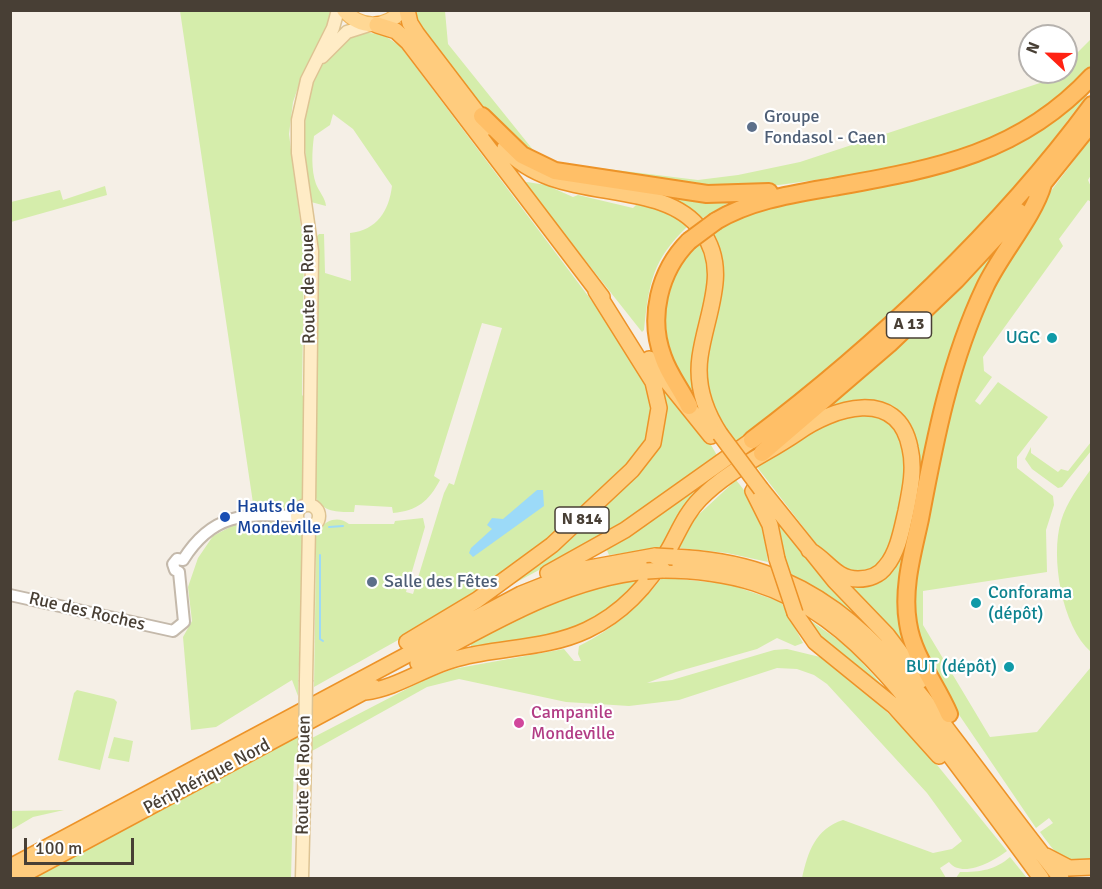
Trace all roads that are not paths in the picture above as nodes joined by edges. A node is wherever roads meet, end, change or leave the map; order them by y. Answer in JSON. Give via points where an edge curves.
{"nodes":[{"id":1,"x":338,"y":10,"type":"edge"},
{"id":2,"x":344,"y":10,"type":"edge"},
{"id":3,"x":402,"y":10,"type":"edge"},
{"id":4,"x":407,"y":10,"type":"edge"},
{"id":5,"x":373,"y":25,"type":"junction"},
{"id":6,"x":314,"y":67,"type":"junction"},
{"id":7,"x":1092,"y":76,"type":"edge"},
{"id":8,"x":1092,"y":105,"type":"edge"},
{"id":9,"x":482,"y":117,"type":"junction"},
{"id":10,"x":1092,"y":122,"type":"edge"},
{"id":11,"x":1043,"y":184,"type":"junction"},
{"id":12,"x":818,"y":189,"type":"junction"},
{"id":13,"x":596,"y":291,"type":"junction"},
{"id":14,"x":689,"y":406,"type":"junction"},
{"id":15,"x":717,"y":436,"type":"junction"},
{"id":16,"x":757,"y":446,"type":"junction"},
{"id":17,"x":757,"y":490,"type":"junction"},
{"id":18,"x":309,"y":505,"type":"junction"},
{"id":19,"x":297,"y":516,"type":"junction"},
{"id":20,"x":309,"y":527,"type":"junction"},
{"id":21,"x":809,"y":550,"type":"junction"},
{"id":22,"x":10,"y":595,"type":"edge"},
{"id":23,"x":453,"y":628,"type":"junction"},
{"id":24,"x":362,"y":685,"type":"junction"},
{"id":25,"x":949,"y":714,"type":"junction"},
{"id":26,"x":967,"y":756,"type":"junction"},
{"id":27,"x":994,"y":814,"type":"junction"},
{"id":28,"x":1041,"y":853,"type":"junction"},
{"id":29,"x":10,"y":867,"type":"edge"},
{"id":30,"x":1092,"y":867,"type":"edge"},
{"id":31,"x":17,"y":879,"type":"edge"},
{"id":32,"x":302,"y":879,"type":"edge"},
{"id":33,"x":1041,"y":879,"type":"edge"},
{"id":34,"x":1060,"y":879,"type":"edge"}],
"edges":[{"from":1,"to":6,"type":"main road","name":"Route de Rouen"},
{"from":2,"to":5,"type":"main road","via":[[353,20]]},
{"from":3,"to":5,"type":"main road","via":[[393,19]]},
{"from":4,"to":9,"type":"highway","number":"N 814","via":[[417,34]]},
{"from":5,"to":6,"type":"main road","name":"Route de Rouen","via":[[356,27],[341,36]]},
{"from":5,"to":13,"type":"highway","number":"N 814","via":[[396,31],[408,42]]},
{"from":6,"to":18,"type":"main road","name":"Route de Rouen","via":[[303,93],[297,138],[312,251]]},
{"from":7,"to":12,"type":"highway","via":[[1038,122],[989,150],[930,169]]},
{"from":8,"to":16,"type":"highway","number":"A 13","via":[[999,215],[894,321]]},
{"from":9,"to":12,"type":"highway","via":[[522,155],[555,171],[714,195]]},
{"from":9,"to":15,"type":"highway","number":"N 814","via":[[510,154],[533,171],[566,183],[665,205],[685,214],[700,227],[712,250],[717,272],[699,358],[699,376]]},
{"from":10,"to":11,"type":"highway","number":"A 13"},
{"from":11,"to":16,"type":"highway","number":"A 13","via":[[918,317]]},
{"from":11,"to":25,"type":"highway","via":[[1038,199],[988,281],[958,350],[934,446],[910,571],[906,605],[911,637]]},
{"from":12,"to":14,"type":"highway","bridge":true,"via":[[760,202],[716,221],[679,251],[658,298],[656,322],[663,360]]},
{"from":13,"to":14,"type":"highway","number":"N 814","via":[[679,399]]},
{"from":13,"to":24,"type":"highway","number":"N 814","via":[[656,388],[659,422],[648,452],[543,552],[477,600],[383,656]]},
{"from":14,"to":15,"type":"highway","number":"N 814"},
{"from":15,"to":17,"type":"highway","number":"N 814"},
{"from":16,"to":21,"type":"highway","via":[[776,448],[823,416],[853,408],[886,413],[907,436],[912,460],[910,486],[901,530],[885,568],[870,577],[848,578],[833,571]]},
{"from":16,"to":23,"type":"highway","via":[[625,530],[459,620]]},
{"from":16,"to":24,"type":"highway","via":[[700,499],[649,580],[631,600],[598,625],[559,640],[456,658],[381,690]]},
{"from":17,"to":21,"type":"highway","number":"N 814"},
{"from":17,"to":27,"type":"highway","number":"N 814","bridge":true,"via":[[795,613],[815,642],[894,706],[979,805]]},
{"from":18,"to":19,"type":"main road","via":[[302,507]]},
{"from":18,"to":20,"type":"main road","name":"Route de Rouen","via":[[319,515]]},
{"from":19,"to":20,"type":"main road","via":[[300,524]]},
{"from":19,"to":22,"type":"street","name":"Rue des Roches","via":[[247,516],[219,523],[203,533],[183,560],[177,559],[173,564],[179,572],[184,622],[173,631]]},
{"from":20,"to":32,"type":"main road","name":"Route de Rouen","bridge":true},
{"from":21,"to":25,"type":"highway","number":"N 814","via":[[887,635]]},
{"from":23,"to":24,"type":"highway","number":"N 814"},
{"from":23,"to":26,"type":"highway","number":"N 814","bridge":true,"via":[[556,578],[598,566],[655,556],[721,561],[765,572],[836,609],[892,659]]},
{"from":24,"to":27,"type":"highway","number":"N 814","via":[[551,595],[599,579],[655,571],[705,572],[785,595],[826,617],[855,641],[886,672]]},
{"from":24,"to":29,"type":"highway","name":"Périphérique Nord","number":"N 814"},
{"from":24,"to":31,"type":"highway","name":"Périphérique Nord","number":"N 814"},
{"from":25,"to":26,"type":"highway","number":"N 814"},
{"from":26,"to":28,"type":"highway","number":"N 814"},
{"from":27,"to":33,"type":"highway","number":"N 814"},
{"from":28,"to":30,"type":"highway","number":"N 814","via":[[1069,868]]},
{"from":28,"to":34,"type":"highway","number":"N 814"}]}
